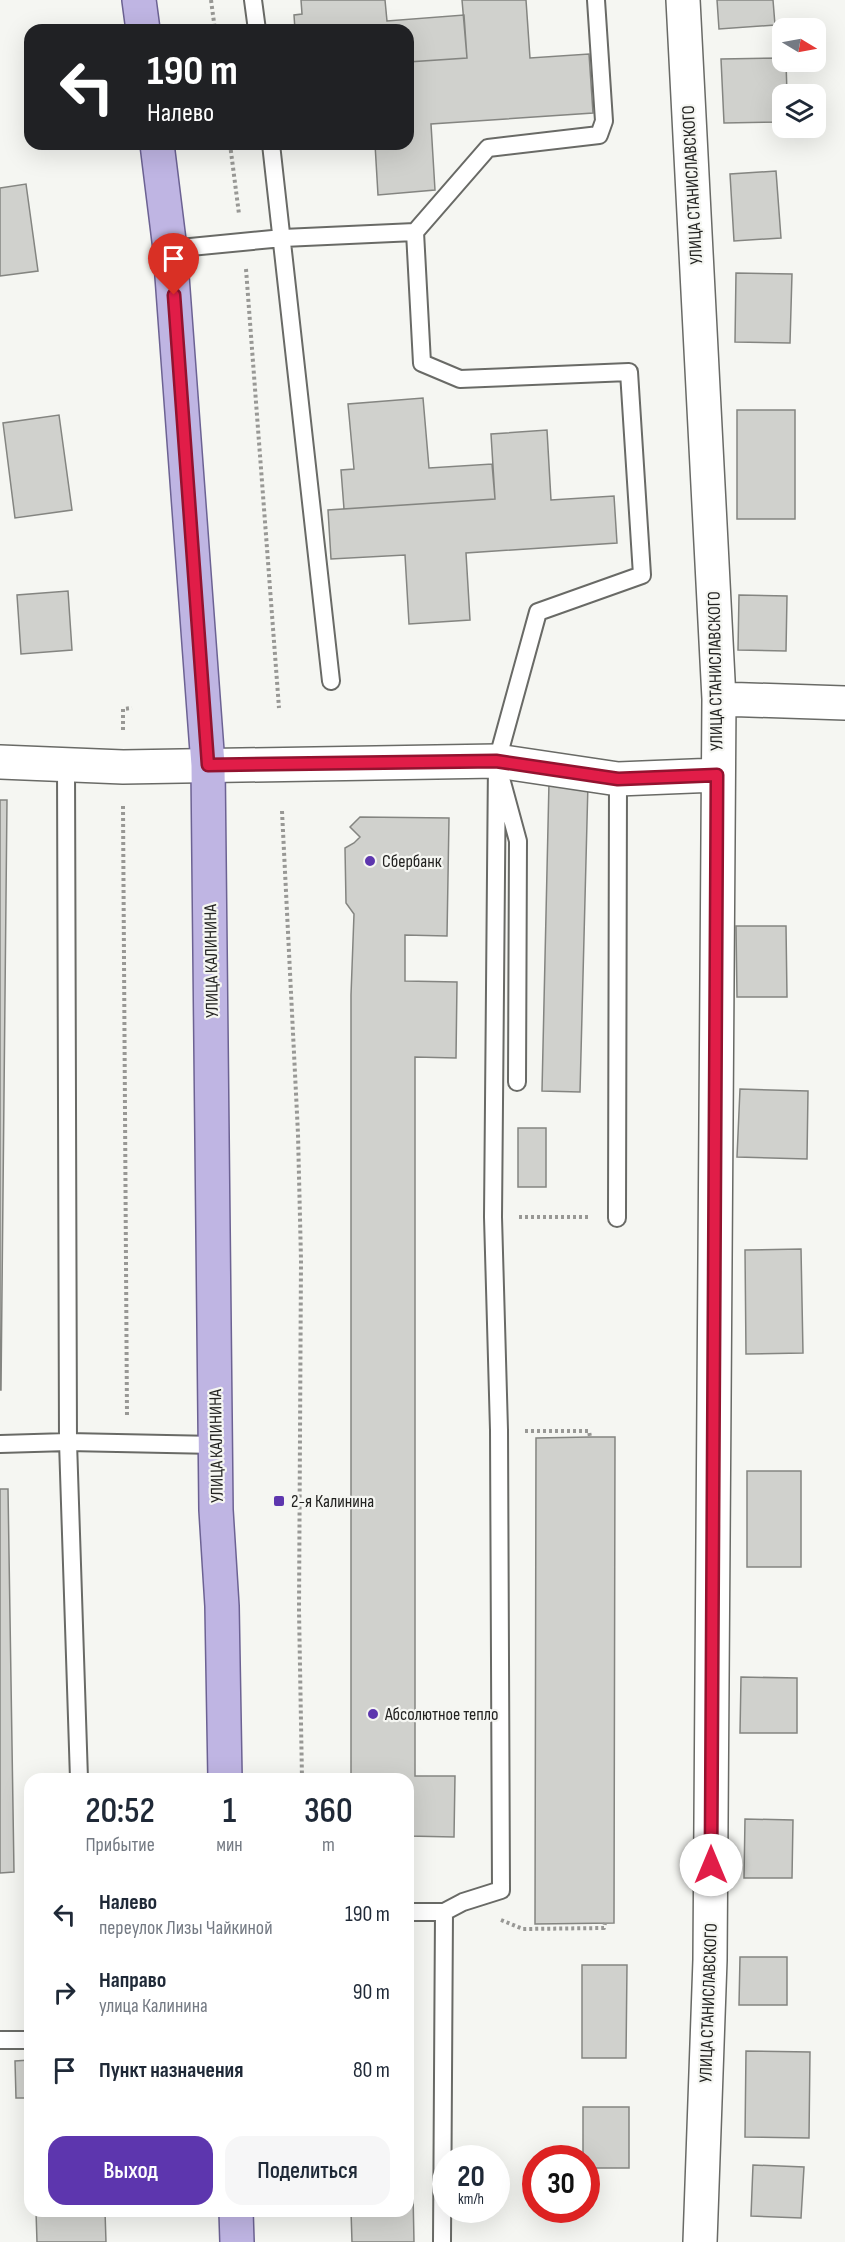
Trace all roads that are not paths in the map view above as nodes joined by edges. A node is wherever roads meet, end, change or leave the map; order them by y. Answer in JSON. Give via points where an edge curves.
{"nodes":[{"id":1,"x":139,"y":0,"type":"edge"},
{"id":2,"x":253,"y":0,"type":"edge"},
{"id":3,"x":596,"y":0,"type":"edge"},
{"id":4,"x":683,"y":0,"type":"edge"},
{"id":5,"x":142,"y":24,"type":"edge"},
{"id":6,"x":256,"y":24,"type":"edge"},
{"id":7,"x":158,"y":150,"type":"edge"},
{"id":8,"x":272,"y":150,"type":"edge"},
{"id":9,"x":415,"y":232,"type":"junction"},
{"id":10,"x":283,"y":238,"type":"junction"},
{"id":11,"x":171,"y":249,"type":"junction"},
{"id":12,"x":331,"y":681,"type":"dead end"},
{"id":13,"x":718,"y":699,"type":"junction"},
{"id":14,"x":845,"y":703,"type":"edge"},
{"id":15,"x":496,"y":761,"type":"junction"},
{"id":16,"x":0,"y":762,"type":"edge"},
{"id":17,"x":66,"y":765,"type":"junction"},
{"id":18,"x":208,"y":765,"type":"junction"},
{"id":19,"x":717,"y":775,"type":"junction"},
{"id":20,"x":618,"y":779,"type":"junction"},
{"id":21,"x":517,"y":1082,"type":"dead end"},
{"id":22,"x":617,"y":1218,"type":"road end"},
{"id":23,"x":68,"y":1442,"type":"junction"},
{"id":24,"x":0,"y":1444,"type":"edge"},
{"id":25,"x":216,"y":1445,"type":"junction"},
{"id":26,"x":79,"y":1773,"type":"edge"},
{"id":27,"x":225,"y":1773,"type":"edge"},
{"id":28,"x":414,"y":1912,"type":"edge"},
{"id":29,"x":444,"y":1912,"type":"junction"},
{"id":30,"x":0,"y":2040,"type":"edge"},
{"id":31,"x":24,"y":2040,"type":"edge"},
{"id":32,"x":236,"y":2217,"type":"edge"},
{"id":33,"x":237,"y":2242,"type":"edge"},
{"id":34,"x":442,"y":2242,"type":"edge"},
{"id":35,"x":700,"y":2242,"type":"edge"}],
"edges":[{"from":1,"to":5,"type":"main road"},
{"from":2,"to":6,"type":"lane"},
{"from":3,"to":9,"type":"lane","via":[[604,122],[599,135],[488,148]]},
{"from":4,"to":13,"type":"street","name":"УЛИЦА СТАНИСЛАВСКОГО"},
{"from":7,"to":11,"type":"main road","name":"УЛИЦА КАЛИНИНА"},
{"from":8,"to":10,"type":"lane"},
{"from":9,"to":10,"type":"lane"},
{"from":9,"to":15,"type":"lane","via":[[422,363],[460,379],[629,372],[642,575],[538,612]]},
{"from":10,"to":11,"type":"lane"},
{"from":10,"to":12,"type":"lane"},
{"from":11,"to":18,"type":"main road","name":"УЛИЦА КАЛИНИНА"},
{"from":13,"to":14,"type":"street"},
{"from":13,"to":19,"type":"street","name":"УЛИЦА СТАНИСЛАВСКОГО"},
{"from":15,"to":18,"type":"street"},
{"from":15,"to":20,"type":"street"},
{"from":15,"to":21,"type":"lane","via":[[518,842]]},
{"from":15,"to":29,"type":"lane","via":[[493,1217],[499,1454],[501,1890]]},
{"from":16,"to":17,"type":"street"},
{"from":17,"to":18,"type":"street"},
{"from":17,"to":23,"type":"lane"},
{"from":18,"to":25,"type":"main road","name":"УЛИЦА КАЛИНИНА"},
{"from":19,"to":20,"type":"street"},
{"from":19,"to":35,"type":"street","name":"УЛИЦА СТАНИСЛАВСКОГО","via":[[711,1960]]},
{"from":20,"to":22,"type":"lane"},
{"from":23,"to":24,"type":"lane"},
{"from":23,"to":25,"type":"lane"},
{"from":23,"to":26,"type":"lane"},
{"from":25,"to":27,"type":"main road","name":"УЛИЦА КАЛИНИНА"},
{"from":28,"to":29,"type":"lane"},
{"from":29,"to":34,"type":"lane"},
{"from":30,"to":31,"type":"lane"},
{"from":32,"to":33,"type":"main road"}]}
